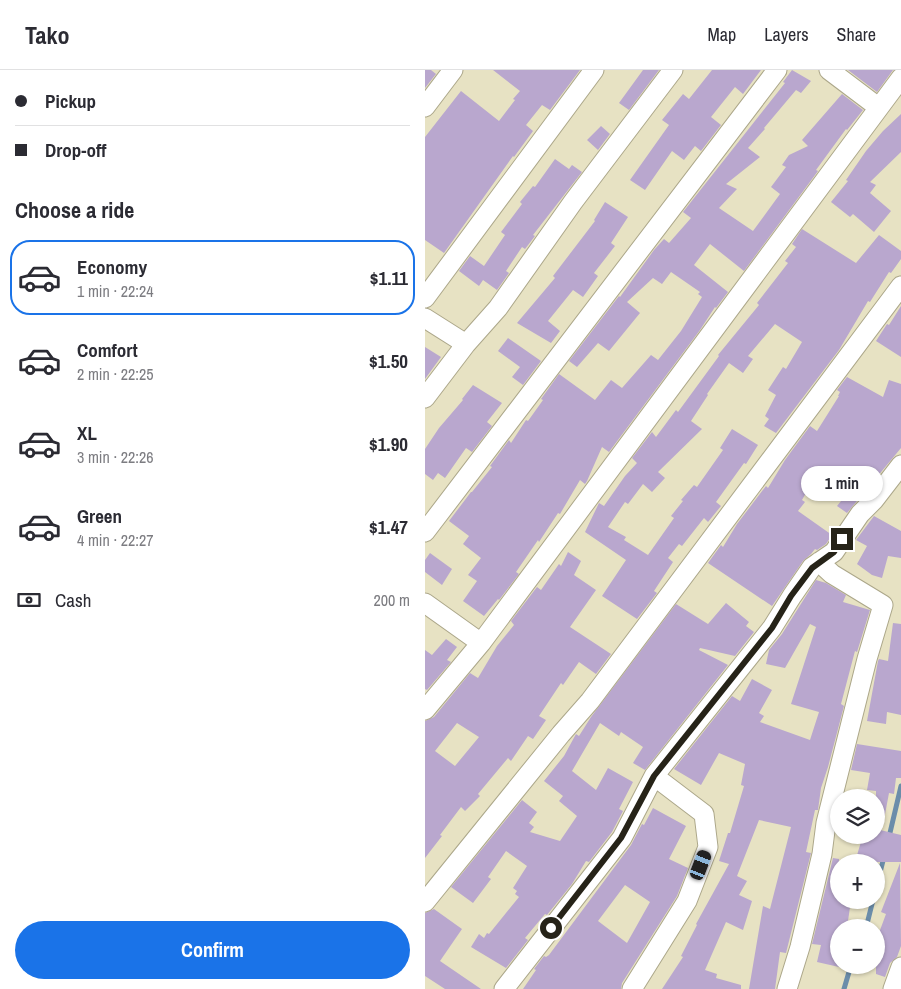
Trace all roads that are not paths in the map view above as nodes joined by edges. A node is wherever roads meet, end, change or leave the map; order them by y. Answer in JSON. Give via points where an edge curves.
{"nodes":[{"id":1,"x":453,"y":70,"type":"edge"},
{"id":2,"x":594,"y":70,"type":"edge"},
{"id":3,"x":673,"y":70,"type":"edge"},
{"id":4,"x":777,"y":70,"type":"edge"},
{"id":5,"x":829,"y":70,"type":"edge"},
{"id":6,"x":901,"y":78,"type":"edge"},
{"id":7,"x":425,"y":107,"type":"edge"},
{"id":8,"x":878,"y":107,"type":"junction"},
{"id":9,"x":901,"y":286,"type":"edge"},
{"id":10,"x":425,"y":298,"type":"edge"},
{"id":11,"x":425,"y":318,"type":"edge"},
{"id":12,"x":466,"y":344,"type":"junction"},
{"id":13,"x":425,"y":398,"type":"edge"},
{"id":14,"x":901,"y":465,"type":"edge"},
{"id":15,"x":425,"y":532,"type":"edge"},
{"id":16,"x":819,"y":562,"type":"junction"},
{"id":17,"x":425,"y":603,"type":"edge"},
{"id":18,"x":481,"y":643,"type":"junction"},
{"id":19,"x":425,"y":710,"type":"edge"},
{"id":20,"x":654,"y":776,"type":"junction"},
{"id":21,"x":425,"y":902,"type":"edge"},
{"id":22,"x":901,"y":967,"type":"edge"},
{"id":23,"x":504,"y":989,"type":"edge"},
{"id":24,"x":632,"y":989,"type":"edge"},
{"id":25,"x":787,"y":989,"type":"edge"},
{"id":26,"x":893,"y":989,"type":"edge"}],
"edges":[{"from":1,"to":7,"type":"street"},
{"from":2,"to":10,"type":"street"},
{"from":3,"to":12,"type":"street","via":[[498,308]]},
{"from":4,"to":15,"type":"street"},
{"from":5,"to":8,"type":"street"},
{"from":6,"to":8,"type":"street"},
{"from":8,"to":18,"type":"street"},
{"from":9,"to":21,"type":"street","via":[[590,702]]},
{"from":11,"to":12,"type":"street"},
{"from":12,"to":13,"type":"street"},
{"from":14,"to":16,"type":"street","via":[[860,514],[834,552]]},
{"from":16,"to":20,"type":"street","via":[[791,596],[772,628]]},
{"from":16,"to":25,"type":"street","via":[[831,574],[883,605]]},
{"from":17,"to":18,"type":"street"},
{"from":18,"to":19,"type":"street"},
{"from":20,"to":23,"type":"street","via":[[621,838]]},
{"from":20,"to":24,"type":"street","via":[[704,814],[708,846],[687,901]]},
{"from":22,"to":26,"type":"street"}]}
